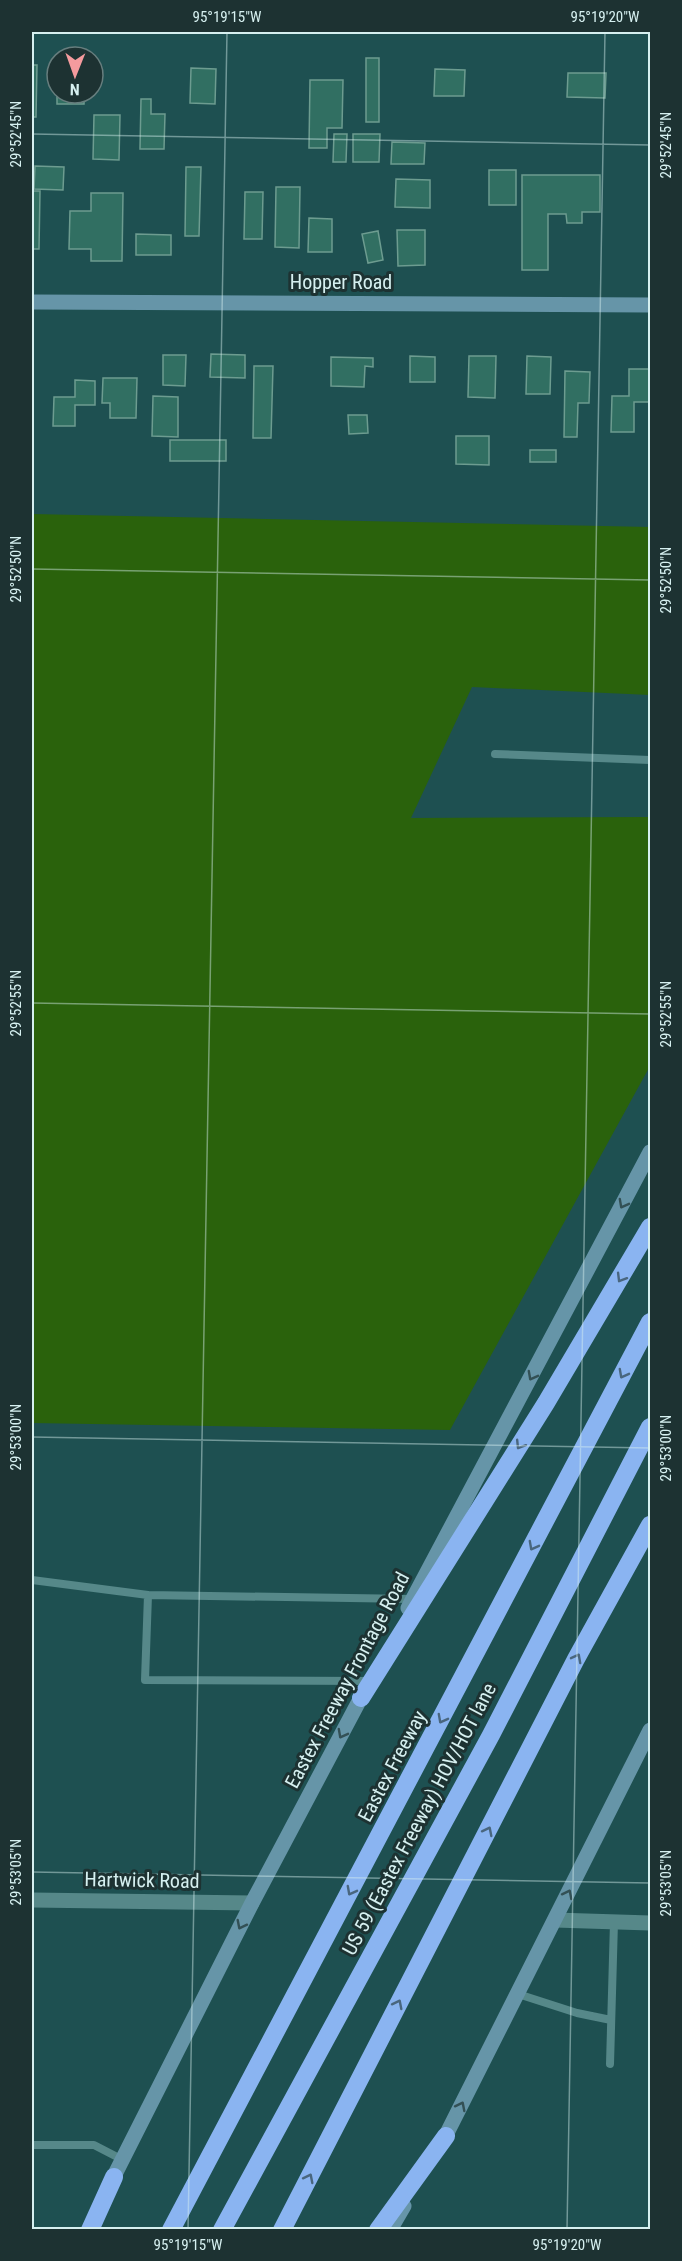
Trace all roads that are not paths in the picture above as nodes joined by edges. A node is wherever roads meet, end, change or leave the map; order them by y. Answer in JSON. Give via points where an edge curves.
{"nodes":[{"id":1,"x":32,"y":302,"type":"edge"},
{"id":2,"x":651,"y":305,"type":"edge"},
{"id":3,"x":495,"y":754,"type":"dead end"},
{"id":4,"x":651,"y":760,"type":"edge"},
{"id":5,"x":651,"y":1152,"type":"edge"},
{"id":6,"x":651,"y":1227,"type":"edge"},
{"id":7,"x":651,"y":1322,"type":"edge"},
{"id":8,"x":651,"y":1427,"type":"edge"},
{"id":9,"x":651,"y":1525,"type":"edge"},
{"id":10,"x":32,"y":1580,"type":"edge"},
{"id":11,"x":148,"y":1595,"type":"junction"},
{"id":12,"x":413,"y":1599,"type":"junction"},
{"id":13,"x":370,"y":1681,"type":"junction"},
{"id":14,"x":361,"y":1698,"type":"junction"},
{"id":15,"x":650,"y":1734,"type":"edge"},
{"id":16,"x":32,"y":1900,"type":"edge"},
{"id":17,"x":252,"y":1903,"type":"junction"},
{"id":18,"x":555,"y":1920,"type":"junction"},
{"id":19,"x":614,"y":1922,"type":"junction"},
{"id":20,"x":651,"y":1923,"type":"edge"},
{"id":21,"x":518,"y":1994,"type":"junction"},
{"id":22,"x":611,"y":2020,"type":"junction"},
{"id":23,"x":610,"y":2064,"type":"dead end"},
{"id":24,"x":446,"y":2136,"type":"junction"},
{"id":25,"x":32,"y":2145,"type":"edge"},
{"id":26,"x":123,"y":2160,"type":"junction"},
{"id":27,"x":114,"y":2177,"type":"junction"},
{"id":28,"x":86,"y":2229,"type":"edge"},
{"id":29,"x":90,"y":2229,"type":"edge"},
{"id":30,"x":171,"y":2229,"type":"edge"},
{"id":31,"x":222,"y":2229,"type":"edge"},
{"id":32,"x":282,"y":2229,"type":"edge"},
{"id":33,"x":378,"y":2229,"type":"edge"},
{"id":34,"x":390,"y":2229,"type":"edge"}],
"edges":[{"from":1,"to":2,"type":"main road","name":"Hopper Road"},
{"from":3,"to":4,"type":"lane"},
{"from":5,"to":12,"type":"main road","name":"Eastex Freeway Frontage Road","one_way":true},
{"from":6,"to":14,"type":"highway","one_way":true},
{"from":7,"to":30,"type":"highway","name":"Eastex Freeway","one_way":true},
{"from":8,"to":31,"type":"highway","name":"US 59 (Eastex Freeway) HOV/HOT lane","via":[[490,1735]]},
{"from":32,"to":9,"type":"highway","one_way":true,"via":[[576,1659]]},
{"from":10,"to":11,"type":"lane"},
{"from":11,"to":12,"type":"lane"},
{"from":11,"to":13,"type":"lane","via":[[145,1680]]},
{"from":12,"to":13,"type":"main road","name":"Eastex Freeway Frontage Road"},
{"from":13,"to":14,"type":"main road","name":"Eastex Freeway Frontage Road"},
{"from":14,"to":17,"type":"main road","name":"Eastex Freeway Frontage Road","one_way":true},
{"from":18,"to":15,"type":"main road","one_way":true},
{"from":16,"to":17,"type":"street","name":"Hartwick Road"},
{"from":17,"to":26,"type":"main road","name":"Eastex Freeway Frontage Road","one_way":true},
{"from":18,"to":19,"type":"street"},
{"from":18,"to":21,"type":"main road"},
{"from":19,"to":20,"type":"street"},
{"from":19,"to":22,"type":"lane"},
{"from":21,"to":22,"type":"lane"},
{"from":24,"to":21,"type":"main road","one_way":true},
{"from":22,"to":23,"type":"lane"},
{"from":24,"to":33,"type":"highway"},
{"from":24,"to":34,"type":"main road"},
{"from":25,"to":26,"type":"lane","via":[[94,2145]]},
{"from":26,"to":27,"type":"main road","name":"Eastex Freeway Frontage Road"},
{"from":27,"to":28,"type":"main road","name":"Eastex Freeway Frontage Road"},
{"from":27,"to":29,"type":"highway"}]}
